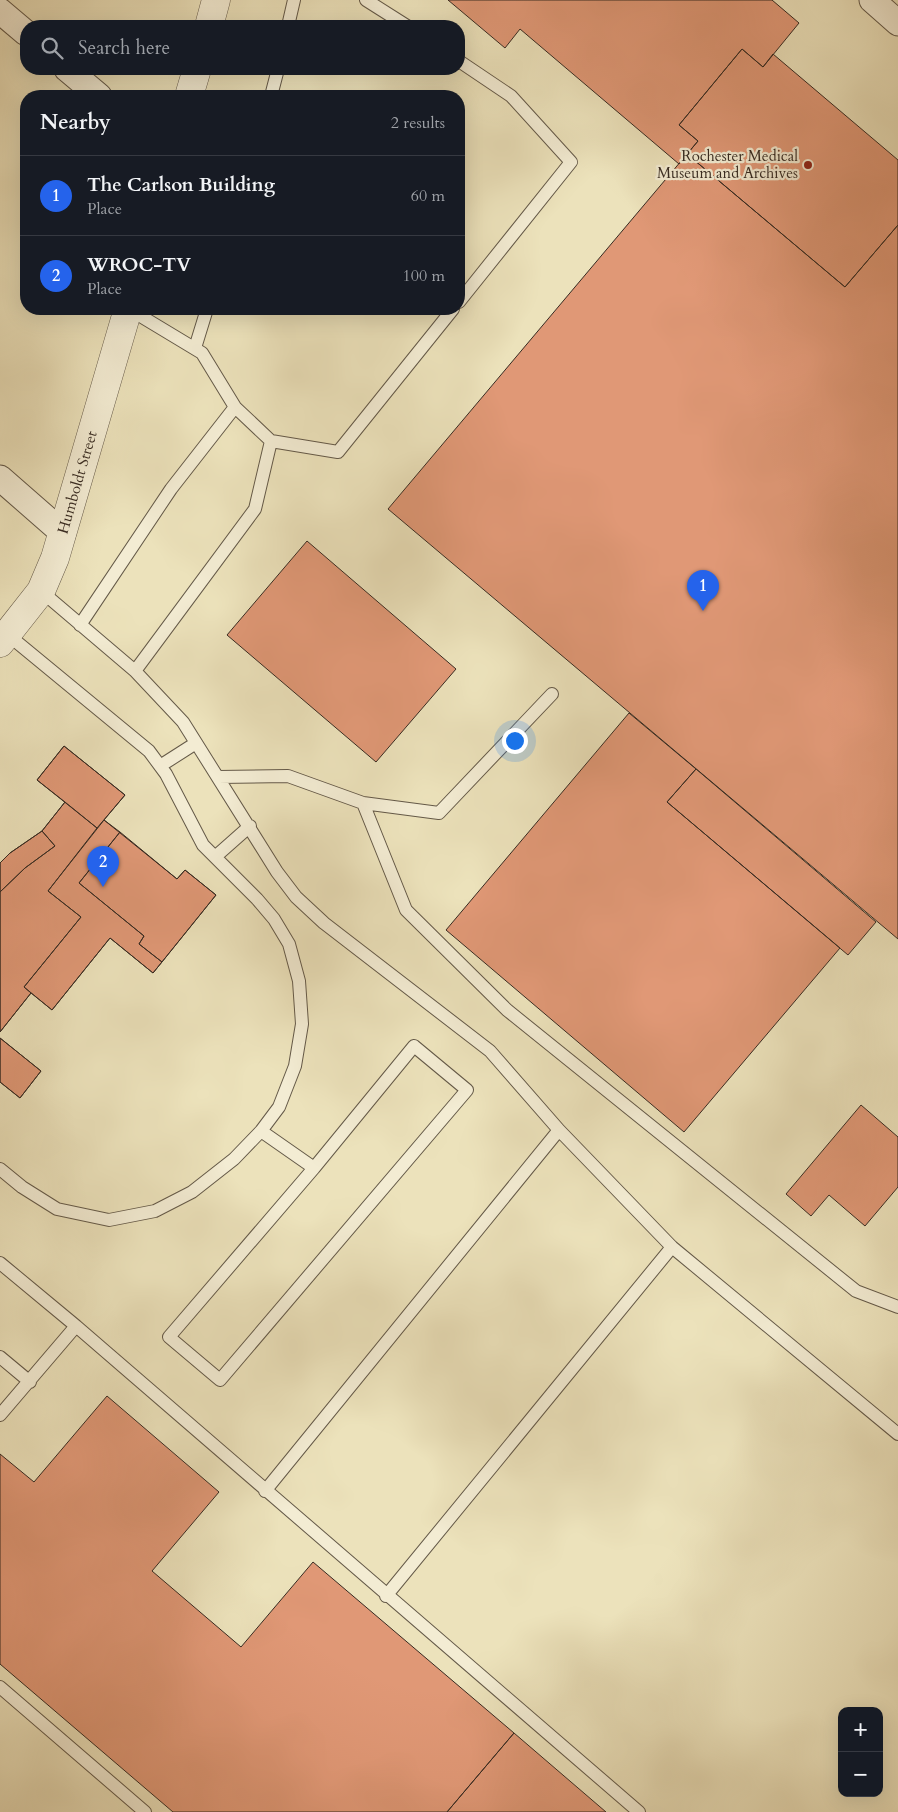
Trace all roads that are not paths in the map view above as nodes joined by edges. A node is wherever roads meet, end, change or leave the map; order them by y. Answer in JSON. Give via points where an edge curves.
{"nodes":[{"id":1,"x":216,"y":0,"type":"edge"},
{"id":2,"x":294,"y":0,"type":"edge"},
{"id":3,"x":366,"y":0,"type":"edge"},
{"id":4,"x":872,"y":0,"type":"edge"},
{"id":5,"x":0,"y":11,"type":"edge"},
{"id":6,"x":210,"y":20,"type":"edge"},
{"id":7,"x":289,"y":20,"type":"edge"},
{"id":8,"x":398,"y":20,"type":"edge"},
{"id":9,"x":898,"y":23,"type":"edge"},
{"id":10,"x":20,"y":28,"type":"edge"},
{"id":11,"x":465,"y":65,"type":"edge"},
{"id":12,"x":74,"y":75,"type":"edge"},
{"id":13,"x":195,"y":75,"type":"edge"},
{"id":14,"x":276,"y":75,"type":"edge"},
{"id":15,"x":92,"y":90,"type":"edge"},
{"id":16,"x":191,"y":90,"type":"edge"},
{"id":17,"x":273,"y":90,"type":"edge"},
{"id":18,"x":465,"y":294,"type":"edge"},
{"id":19,"x":127,"y":315,"type":"edge"},
{"id":20,"x":139,"y":315,"type":"edge"},
{"id":21,"x":205,"y":315,"type":"edge"},
{"id":22,"x":448,"y":315,"type":"edge"},
{"id":23,"x":195,"y":348,"type":"junction"},
{"id":24,"x":235,"y":407,"type":"junction"},
{"id":25,"x":271,"y":441,"type":"junction"},
{"id":26,"x":0,"y":478,"type":"edge"},
{"id":27,"x":63,"y":532,"type":"junction"},
{"id":28,"x":41,"y":591,"type":"junction"},
{"id":29,"x":80,"y":625,"type":"junction"},
{"id":30,"x":3,"y":639,"type":"edge"},
{"id":31,"x":135,"y":671,"type":"junction"},
{"id":32,"x":552,"y":694,"type":"dead end"},
{"id":33,"x":196,"y":743,"type":"junction"},
{"id":34,"x":160,"y":766,"type":"junction"},
{"id":35,"x":218,"y":776,"type":"junction"},
{"id":36,"x":363,"y":803,"type":"junction"},
{"id":37,"x":250,"y":826,"type":"junction"},
{"id":38,"x":215,"y":858,"type":"junction"},
{"id":39,"x":560,"y":1130,"type":"junction"},
{"id":40,"x":261,"y":1131,"type":"junction"},
{"id":41,"x":314,"y":1168,"type":"junction"},
{"id":42,"x":0,"y":1169,"type":"edge"},
{"id":43,"x":672,"y":1247,"type":"junction"},
{"id":44,"x":0,"y":1263,"type":"edge"},
{"id":45,"x":897,"y":1309,"type":"edge"},
{"id":46,"x":76,"y":1326,"type":"junction"},
{"id":47,"x":0,"y":1357,"type":"edge"},
{"id":48,"x":30,"y":1382,"type":"junction"},
{"id":49,"x":0,"y":1415,"type":"edge"},
{"id":50,"x":898,"y":1434,"type":"edge"},
{"id":51,"x":265,"y":1491,"type":"junction"},
{"id":52,"x":386,"y":1596,"type":"junction"},
{"id":53,"x":0,"y":1687,"type":"edge"},
{"id":54,"x":145,"y":1812,"type":"edge"},
{"id":55,"x":638,"y":1812,"type":"edge"}],
"edges":[{"from":1,"to":6,"type":"street"},
{"from":2,"to":7,"type":"lane"},
{"from":3,"to":8,"type":"lane"},
{"from":4,"to":9,"type":"street"},
{"from":5,"to":10,"type":"street"},
{"from":11,"to":18,"type":"lane","via":[[510,96],[571,162]]},
{"from":12,"to":15,"type":"street"},
{"from":13,"to":16,"type":"street"},
{"from":14,"to":17,"type":"lane"},
{"from":19,"to":27,"type":"street","name":"Humboldt Street"},
{"from":20,"to":23,"type":"lane"},
{"from":21,"to":23,"type":"lane"},
{"from":22,"to":25,"type":"lane","via":[[338,452]]},
{"from":23,"to":24,"type":"lane","via":[[202,352]]},
{"from":24,"to":25,"type":"lane"},
{"from":24,"to":29,"type":"lane","via":[[171,489]]},
{"from":25,"to":31,"type":"lane","via":[[255,509]]},
{"from":26,"to":27,"type":"street"},
{"from":27,"to":28,"type":"street","name":"Humboldt Street"},
{"from":28,"to":29,"type":"lane"},
{"from":28,"to":30,"type":"street","name":"Humboldt Street"},
{"from":29,"to":31,"type":"lane"},
{"from":30,"to":34,"type":"lane","via":[[150,751]]},
{"from":31,"to":33,"type":"lane","via":[[183,722]]},
{"from":32,"to":36,"type":"lane","via":[[438,813]]},
{"from":33,"to":34,"type":"lane"},
{"from":33,"to":35,"type":"lane"},
{"from":34,"to":38,"type":"lane","via":[[203,846]]},
{"from":35,"to":36,"type":"lane","via":[[288,776]]},
{"from":35,"to":37,"type":"lane"},
{"from":36,"to":45,"type":"lane","via":[[406,910],[507,1010],[856,1292]]},
{"from":37,"to":38,"type":"lane"},
{"from":37,"to":39,"type":"lane","via":[[296,897],[324,923],[490,1051]]},
{"from":38,"to":40,"type":"lane","via":[[274,919],[289,944],[299,981],[302,1024],[295,1066],[279,1107]]},
{"from":39,"to":43,"type":"lane"},
{"from":39,"to":51,"type":"lane"},
{"from":40,"to":41,"type":"lane"},
{"from":40,"to":42,"type":"lane","via":[[234,1159],[192,1192],[155,1211],[109,1220],[57,1209],[22,1188]]},
{"from":41,"to":41,"type":"lane","via":[[414,1046],[467,1090],[220,1380],[169,1337]]},
{"from":43,"to":50,"type":"lane"},
{"from":43,"to":52,"type":"lane"},
{"from":44,"to":46,"type":"lane"},
{"from":46,"to":48,"type":"lane"},
{"from":46,"to":51,"type":"lane"},
{"from":47,"to":48,"type":"lane"},
{"from":48,"to":49,"type":"lane"},
{"from":51,"to":52,"type":"lane"},
{"from":52,"to":55,"type":"lane"},
{"from":53,"to":54,"type":"lane"}]}
